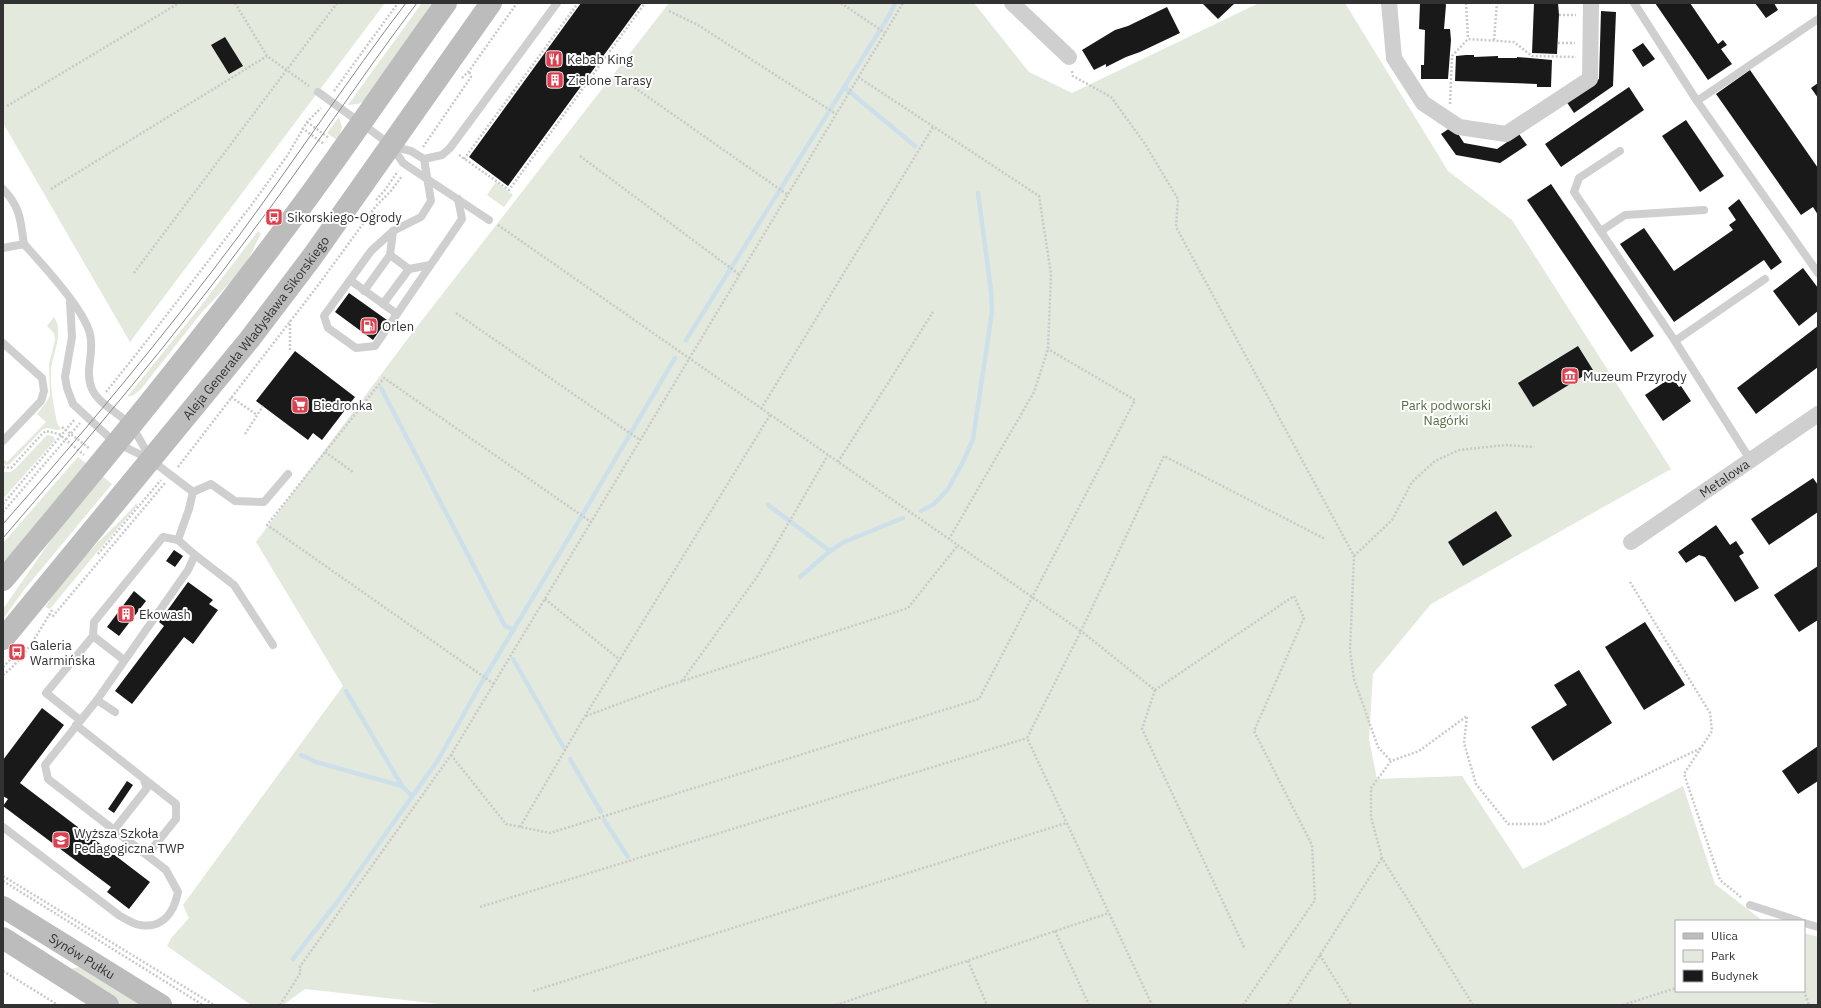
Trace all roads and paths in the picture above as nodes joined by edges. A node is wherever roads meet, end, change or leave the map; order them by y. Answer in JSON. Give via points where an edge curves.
{"nodes":[{"id":1,"x":179,"y":3,"type":"edge"},
{"id":2,"x":235,"y":3,"type":"edge"},
{"id":3,"x":337,"y":3,"type":"edge"},
{"id":4,"x":398,"y":3,"type":"edge"},
{"id":5,"x":446,"y":3,"type":"edge"},
{"id":6,"x":491,"y":3,"type":"edge"},
{"id":7,"x":512,"y":3,"type":"edge"},
{"id":8,"x":516,"y":3,"type":"edge"},
{"id":9,"x":557,"y":3,"type":"edge"},
{"id":10,"x":578,"y":3,"type":"edge"},
{"id":11,"x":645,"y":3,"type":"edge"},
{"id":12,"x":841,"y":3,"type":"edge"},
{"id":13,"x":903,"y":3,"type":"edge"},
{"id":14,"x":1012,"y":3,"type":"edge"},
{"id":15,"x":1389,"y":3,"type":"edge"},
{"id":16,"x":1466,"y":3,"type":"edge"},
{"id":17,"x":1497,"y":3,"type":"edge"},
{"id":18,"x":1634,"y":3,"type":"edge"},
{"id":19,"x":1587,"y":9,"type":"edge"},
{"id":20,"x":669,"y":11,"type":"dead end"},
{"id":21,"x":1559,"y":16,"type":"dead end"},
{"id":22,"x":1818,"y":19,"type":"edge"},
{"id":23,"x":883,"y":32,"type":"junction"},
{"id":24,"x":1468,"y":39,"type":"junction"},
{"id":25,"x":1494,"y":40,"type":"junction"},
{"id":26,"x":1558,"y":43,"type":"dead end"},
{"id":27,"x":1582,"y":43,"type":"dead end"},
{"id":28,"x":267,"y":56,"type":"junction"},
{"id":29,"x":1068,"y":57,"type":"joint"},
{"id":30,"x":1581,"y":57,"type":"dead end"},
{"id":31,"x":286,"y":70,"type":"junction"},
{"id":32,"x":469,"y":71,"type":"junction"},
{"id":33,"x":858,"y":78,"type":"junction"},
{"id":34,"x":458,"y":80,"type":"dead end"},
{"id":35,"x":628,"y":83,"type":"dead end"},
{"id":36,"x":318,"y":92,"type":"joint"},
{"id":37,"x":328,"y":100,"type":"junction"},
{"id":38,"x":1696,"y":101,"type":"junction"},
{"id":39,"x":7,"y":106,"type":"dead end"},
{"id":40,"x":836,"y":114,"type":"junction"},
{"id":41,"x":1450,"y":121,"type":"junction"},
{"id":42,"x":307,"y":122,"type":"junction"},
{"id":43,"x":361,"y":124,"type":"junction"},
{"id":44,"x":933,"y":127,"type":"junction"},
{"id":45,"x":302,"y":128,"type":"junction"},
{"id":46,"x":330,"y":138,"type":"dead end"},
{"id":47,"x":391,"y":145,"type":"junction"},
{"id":48,"x":327,"y":146,"type":"dead end"},
{"id":49,"x":422,"y":148,"type":"dead end"},
{"id":50,"x":450,"y":148,"type":"junction"},
{"id":51,"x":1620,"y":151,"type":"dead end"},
{"id":52,"x":580,"y":156,"type":"dead end"},
{"id":53,"x":424,"y":159,"type":"junction"},
{"id":54,"x":464,"y":159,"type":"junction"},
{"id":55,"x":402,"y":176,"type":"dead end"},
{"id":56,"x":427,"y":178,"type":"junction"},
{"id":57,"x":380,"y":184,"type":"dead end"},
{"id":58,"x":3,"y":189,"type":"edge"},
{"id":59,"x":51,"y":189,"type":"dead end"},
{"id":60,"x":391,"y":191,"type":"junction"},
{"id":61,"x":788,"y":195,"type":"junction"},
{"id":62,"x":458,"y":199,"type":"junction"},
{"id":63,"x":1704,"y":210,"type":"dead end"},
{"id":64,"x":489,"y":220,"type":"joint"},
{"id":65,"x":393,"y":231,"type":"junction"},
{"id":66,"x":1601,"y":231,"type":"junction"},
{"id":67,"x":24,"y":244,"type":"junction"},
{"id":68,"x":3,"y":248,"type":"edge"},
{"id":69,"x":390,"y":255,"type":"junction"},
{"id":70,"x":430,"y":266,"type":"junction"},
{"id":71,"x":409,"y":269,"type":"junction"},
{"id":72,"x":134,"y":273,"type":"dead end"},
{"id":73,"x":1818,"y":274,"type":"edge"},
{"id":74,"x":740,"y":275,"type":"junction"},
{"id":75,"x":1765,"y":279,"type":"dead end"},
{"id":76,"x":350,"y":280,"type":"junction"},
{"id":77,"x":364,"y":291,"type":"junction"},
{"id":78,"x":70,"y":300,"type":"junction"},
{"id":79,"x":382,"y":304,"type":"junction"},
{"id":80,"x":456,"y":312,"type":"dead end"},
{"id":81,"x":933,"y":312,"type":"dead end"},
{"id":82,"x":397,"y":314,"type":"junction"},
{"id":83,"x":290,"y":321,"type":"junction"},
{"id":84,"x":1675,"y":341,"type":"junction"},
{"id":85,"x":3,"y":343,"type":"edge"},
{"id":86,"x":1048,"y":349,"type":"junction"},
{"id":87,"x":290,"y":350,"type":"dead end"},
{"id":88,"x":690,"y":359,"type":"junction"},
{"id":89,"x":105,"y":392,"type":"dead end"},
{"id":90,"x":231,"y":396,"type":"junction"},
{"id":91,"x":263,"y":406,"type":"dead end"},
{"id":92,"x":761,"y":409,"type":"junction"},
{"id":93,"x":1818,"y":414,"type":"edge"},
{"id":94,"x":257,"y":415,"type":"junction"},
{"id":95,"x":770,"y":415,"type":"junction"},
{"id":96,"x":75,"y":419,"type":"dead end"},
{"id":97,"x":80,"y":424,"type":"dead end"},
{"id":98,"x":131,"y":426,"type":"junction"},
{"id":99,"x":62,"y":427,"type":"dead end"},
{"id":100,"x":66,"y":430,"type":"junction"},
{"id":101,"x":71,"y":434,"type":"junction"},
{"id":102,"x":245,"y":434,"type":"dead end"},
{"id":103,"x":61,"y":436,"type":"junction"},
{"id":104,"x":66,"y":440,"type":"junction"},
{"id":105,"x":640,"y":440,"type":"junction"},
{"id":106,"x":3,"y":441,"type":"edge"},
{"id":107,"x":117,"y":443,"type":"junction"},
{"id":108,"x":1534,"y":447,"type":"dead end"},
{"id":109,"x":93,"y":452,"type":"dead end"},
{"id":110,"x":325,"y":452,"type":"junction"},
{"id":111,"x":84,"y":455,"type":"dead end"},
{"id":112,"x":828,"y":455,"type":"junction"},
{"id":113,"x":151,"y":460,"type":"junction"},
{"id":114,"x":1751,"y":461,"type":"junction"},
{"id":115,"x":838,"y":462,"type":"junction"},
{"id":116,"x":3,"y":467,"type":"edge"},
{"id":117,"x":353,"y":472,"type":"dead end"},
{"id":118,"x":288,"y":474,"type":"dead end"},
{"id":119,"x":171,"y":476,"type":"junction"},
{"id":120,"x":160,"y":482,"type":"dead end"},
{"id":121,"x":193,"y":492,"type":"junction"},
{"id":122,"x":138,"y":500,"type":"dead end"},
{"id":123,"x":142,"y":503,"type":"junction"},
{"id":124,"x":3,"y":504,"type":"edge"},
{"id":125,"x":146,"y":506,"type":"junction"},
{"id":126,"x":3,"y":512,"type":"edge"},
{"id":127,"x":591,"y":522,"type":"junction"},
{"id":128,"x":949,"y":539,"type":"junction"},
{"id":129,"x":1325,"y":539,"type":"dead end"},
{"id":130,"x":178,"y":540,"type":"junction"},
{"id":131,"x":1631,"y":542,"type":"dead end"},
{"id":132,"x":958,"y":545,"type":"junction"},
{"id":133,"x":195,"y":555,"type":"junction"},
{"id":134,"x":96,"y":556,"type":"dead end"},
{"id":135,"x":1354,"y":556,"type":"junction"},
{"id":136,"x":3,"y":580,"type":"edge"},
{"id":137,"x":1630,"y":582,"type":"dead end"},
{"id":138,"x":1032,"y":597,"type":"junction"},
{"id":139,"x":545,"y":599,"type":"junction"},
{"id":140,"x":54,"y":607,"type":"dead end"},
{"id":141,"x":46,"y":612,"type":"dead end"},
{"id":142,"x":50,"y":614,"type":"junction"},
{"id":143,"x":1081,"y":631,"type":"junction"},
{"id":144,"x":92,"y":636,"type":"junction"},
{"id":145,"x":11,"y":644,"type":"edge"},
{"id":146,"x":273,"y":645,"type":"dead end"},
{"id":147,"x":124,"y":660,"type":"junction"},
{"id":148,"x":620,"y":660,"type":"junction"},
{"id":149,"x":3,"y":667,"type":"edge"},
{"id":150,"x":3,"y":675,"type":"edge"},
{"id":151,"x":682,"y":681,"type":"junction"},
{"id":152,"x":494,"y":684,"type":"junction"},
{"id":153,"x":1155,"y":690,"type":"junction"},
{"id":154,"x":97,"y":700,"type":"junction"},
{"id":155,"x":115,"y":712,"type":"dead end"},
{"id":156,"x":586,"y":716,"type":"junction"},
{"id":157,"x":78,"y":723,"type":"junction"},
{"id":158,"x":1027,"y":738,"type":"junction"},
{"id":159,"x":1701,"y":748,"type":"junction"},
{"id":160,"x":451,"y":755,"type":"junction"},
{"id":161,"x":1391,"y":761,"type":"junction"},
{"id":162,"x":143,"y":779,"type":"junction"},
{"id":163,"x":1066,"y":822,"type":"junction"},
{"id":164,"x":3,"y":827,"type":"edge"},
{"id":165,"x":520,"y":827,"type":"junction"},
{"id":166,"x":114,"y":830,"type":"junction"},
{"id":167,"x":147,"y":855,"type":"junction"},
{"id":168,"x":1382,"y":858,"type":"junction"},
{"id":169,"x":3,"y":876,"type":"edge"},
{"id":170,"x":3,"y":881,"type":"edge"},
{"id":171,"x":1750,"y":905,"type":"joint"},
{"id":172,"x":3,"y":907,"type":"edge"},
{"id":173,"x":480,"y":907,"type":"dead end"},
{"id":174,"x":1109,"y":913,"type":"junction"},
{"id":175,"x":1796,"y":920,"type":"edge"},
{"id":176,"x":1805,"y":923,"type":"edge"},
{"id":177,"x":1818,"y":927,"type":"edge"},
{"id":178,"x":1055,"y":931,"type":"junction"},
{"id":179,"x":3,"y":938,"type":"edge"},
{"id":180,"x":1245,"y":949,"type":"dead end"},
{"id":181,"x":1320,"y":955,"type":"junction"},
{"id":182,"x":968,"y":960,"type":"junction"},
{"id":183,"x":3,"y":971,"type":"edge"},
{"id":184,"x":1675,"y":988,"type":"edge"},
{"id":185,"x":533,"y":991,"type":"dead end"},
{"id":186,"x":1805,"y":992,"type":"edge"},
{"id":187,"x":58,"y":1005,"type":"edge"},
{"id":188,"x":108,"y":1005,"type":"edge"},
{"id":189,"x":161,"y":1005,"type":"edge"},
{"id":190,"x":203,"y":1005,"type":"edge"},
{"id":191,"x":214,"y":1005,"type":"edge"},
{"id":192,"x":280,"y":1005,"type":"edge"},
{"id":193,"x":836,"y":1005,"type":"edge"},
{"id":194,"x":987,"y":1005,"type":"edge"},
{"id":195,"x":1089,"y":1005,"type":"edge"},
{"id":196,"x":1152,"y":1005,"type":"edge"},
{"id":197,"x":1243,"y":1005,"type":"edge"},
{"id":198,"x":1288,"y":1005,"type":"edge"},
{"id":199,"x":1351,"y":1005,"type":"edge"},
{"id":200,"x":1474,"y":1005,"type":"edge"},
{"id":201,"x":1623,"y":1005,"type":"edge"},
{"id":202,"x":1809,"y":1005,"type":"edge"}],
"edges":[{"from":1,"to":39,"type":"path"},
{"from":2,"to":28,"type":"path"},
{"from":3,"to":31,"type":"path"},
{"from":4,"to":37,"type":"path"},
{"from":5,"to":43,"type":"main road"},
{"from":6,"to":47,"type":"main road","name":"Aleja Generała Władysława Sikorskiego"},
{"from":7,"to":32,"type":"path","via":[[468,66]]},
{"from":8,"to":32,"type":"path"},
{"from":9,"to":50,"type":"lane"},
{"from":10,"to":54,"type":"path"},
{"from":11,"to":54,"type":"path","via":[[510,190]]},
{"from":12,"to":23,"type":"path"},
{"from":13,"to":23,"type":"path"},
{"from":14,"to":29,"type":"street"},
{"from":15,"to":41,"type":"street","via":[[1394,58],[1422,104]]},
{"from":16,"to":24,"type":"path"},
{"from":17,"to":25,"type":"path"},
{"from":18,"to":38,"type":"lane"},
{"from":19,"to":21,"type":"path"},
{"from":19,"to":41,"type":"street","via":[[1590,79],[1506,134],[1459,127]]},
{"from":20,"to":40,"type":"path","via":[[698,25]]},
{"from":22,"to":38,"type":"lane"},
{"from":23,"to":33,"type":"path"},
{"from":24,"to":25,"type":"path"},
{"from":24,"to":41,"type":"path","via":[[1452,56]]},
{"from":25,"to":30,"type":"path","via":[[1514,42],[1532,56]]},
{"from":26,"to":27,"type":"path"},
{"from":28,"to":31,"type":"path"},
{"from":28,"to":59,"type":"path"},
{"from":29,"to":135,"type":"path","via":[[1073,76],[1111,97],[1178,199],[1176,227]]},
{"from":31,"to":36,"type":"path"},
{"from":31,"to":72,"type":"path"},
{"from":32,"to":34,"type":"path"},
{"from":32,"to":49,"type":"path","via":[[471,78]]},
{"from":33,"to":40,"type":"path"},
{"from":33,"to":44,"type":"path"},
{"from":35,"to":61,"type":"path"},
{"from":36,"to":37,"type":"lane"},
{"from":37,"to":42,"type":"path"},
{"from":37,"to":43,"type":"lane"},
{"from":38,"to":73,"type":"lane"},
{"from":40,"to":61,"type":"path"},
{"from":42,"to":45,"type":"path"},
{"from":42,"to":46,"type":"path"},
{"from":43,"to":47,"type":"lane"},
{"from":43,"to":98,"type":"main road","via":[[281,235]]},
{"from":44,"to":86,"type":"path","via":[[1039,196],[1051,274]]},
{"from":44,"to":92,"type":"path"},
{"from":45,"to":48,"type":"path"},
{"from":45,"to":89,"type":"path","via":[[287,156],[250,207]]},
{"from":47,"to":53,"type":"lane","via":[[411,151]]},
{"from":47,"to":56,"type":"lane","via":[[403,163]]},
{"from":47,"to":113,"type":"main road","name":"Aleja Generała Władysława Sikorskiego","via":[[312,257],[249,340]]},
{"from":50,"to":53,"type":"lane","via":[[442,155]]},
{"from":50,"to":54,"type":"path"},
{"from":51,"to":66,"type":"lane","via":[[1579,178],[1574,192]]},
{"from":52,"to":74,"type":"path"},
{"from":53,"to":56,"type":"lane"},
{"from":55,"to":60,"type":"path"},
{"from":56,"to":62,"type":"lane"},
{"from":56,"to":65,"type":"lane","via":[[431,201],[421,217]]},
{"from":57,"to":60,"type":"path"},
{"from":58,"to":67,"type":"lane","via":[[20,212]]},
{"from":60,"to":83,"type":"path","via":[[376,206]]},
{"from":61,"to":74,"type":"path"},
{"from":62,"to":64,"type":"lane"},
{"from":62,"to":70,"type":"lane","via":[[462,219]]},
{"from":63,"to":66,"type":"lane","via":[[1625,215]]},
{"from":64,"to":88,"type":"path"},
{"from":65,"to":69,"type":"lane"},
{"from":65,"to":76,"type":"lane","via":[[371,251]]},
{"from":66,"to":84,"type":"lane"},
{"from":67,"to":68,"type":"lane"},
{"from":67,"to":78,"type":"lane"},
{"from":69,"to":71,"type":"lane"},
{"from":69,"to":77,"type":"lane"},
{"from":70,"to":71,"type":"lane"},
{"from":70,"to":82,"type":"lane"},
{"from":71,"to":79,"type":"lane"},
{"from":74,"to":88,"type":"path"},
{"from":75,"to":84,"type":"lane"},
{"from":76,"to":77,"type":"lane"},
{"from":76,"to":82,"type":"lane","via":[[324,316],[328,328],[356,348],[375,346]]},
{"from":77,"to":79,"type":"lane"},
{"from":78,"to":98,"type":"lane","via":[[91,335],[91,388]]},
{"from":78,"to":107,"type":"lane","via":[[72,337],[65,371],[66,388],[78,410]]},
{"from":79,"to":82,"type":"lane"},
{"from":80,"to":105,"type":"path"},
{"from":81,"to":115,"type":"path"},
{"from":83,"to":87,"type":"path"},
{"from":83,"to":90,"type":"path"},
{"from":84,"to":114,"type":"lane"},
{"from":85,"to":106,"type":"lane","via":[[42,378],[44,391],[41,401]]},
{"from":86,"to":128,"type":"path","via":[[1034,392]]},
{"from":86,"to":138,"type":"path","via":[[1135,400]]},
{"from":88,"to":92,"type":"path"},
{"from":88,"to":105,"type":"path"},
{"from":90,"to":94,"type":"path"},
{"from":90,"to":119,"type":"path"},
{"from":91,"to":94,"type":"path"},
{"from":92,"to":95,"type":"path"},
{"from":93,"to":114,"type":"street","name":"Metalowa"},
{"from":94,"to":102,"type":"path"},
{"from":95,"to":112,"type":"path"},
{"from":95,"to":148,"type":"path"},
{"from":96,"to":100,"type":"path"},
{"from":97,"to":101,"type":"path"},
{"from":98,"to":107,"type":"main road"},
{"from":98,"to":113,"type":"lane"},
{"from":99,"to":100,"type":"path"},
{"from":100,"to":101,"type":"path"},
{"from":100,"to":103,"type":"path"},
{"from":101,"to":104,"type":"path"},
{"from":101,"to":109,"type":"path"},
{"from":103,"to":104,"type":"path"},
{"from":103,"to":116,"type":"path","via":[[54,432],[44,432],[11,468]]},
{"from":103,"to":124,"type":"path"},
{"from":104,"to":111,"type":"path"},
{"from":104,"to":126,"type":"path"},
{"from":105,"to":127,"type":"path"},
{"from":107,"to":113,"type":"lane"},
{"from":107,"to":136,"type":"main road"},
{"from":108,"to":135,"type":"path","via":[[1506,445],[1459,450],[1434,461],[1412,482],[1392,520]]},
{"from":110,"to":117,"type":"path"},
{"from":110,"to":127,"type":"path","via":[[384,378]]},
{"from":110,"to":152,"type":"path","via":[[267,525]]},
{"from":112,"to":115,"type":"path"},
{"from":112,"to":151,"type":"path","via":[[759,574]]},
{"from":113,"to":119,"type":"lane"},
{"from":113,"to":145,"type":"main road","name":"Aleja Generała Władysława Sikorskiego"},
{"from":114,"to":131,"type":"street","name":"Metalowa"},
{"from":115,"to":128,"type":"path"},
{"from":118,"to":121,"type":"lane","via":[[264,502],[235,501],[211,484]]},
{"from":119,"to":121,"type":"lane"},
{"from":119,"to":125,"type":"path"},
{"from":120,"to":123,"type":"path"},
{"from":121,"to":130,"type":"lane"},
{"from":122,"to":123,"type":"path"},
{"from":123,"to":125,"type":"path"},
{"from":123,"to":134,"type":"path"},
{"from":125,"to":142,"type":"path","via":[[53,616]]},
{"from":127,"to":139,"type":"path"},
{"from":128,"to":132,"type":"path"},
{"from":129,"to":143,"type":"path","via":[[1164,456]]},
{"from":130,"to":133,"type":"lane"},
{"from":130,"to":144,"type":"lane","via":[[163,537],[94,622]]},
{"from":132,"to":138,"type":"path"},
{"from":132,"to":151,"type":"path","via":[[908,608]]},
{"from":133,"to":146,"type":"lane","via":[[234,585]]},
{"from":133,"to":147,"type":"lane","via":[[188,570]]},
{"from":135,"to":161,"type":"path","via":[[1350,650],[1354,679],[1378,747]]},
{"from":137,"to":159,"type":"path","via":[[1710,713],[1712,731]]},
{"from":138,"to":143,"type":"path"},
{"from":138,"to":165,"type":"path","via":[[979,700],[550,833]]},
{"from":139,"to":148,"type":"path"},
{"from":139,"to":152,"type":"path"},
{"from":140,"to":142,"type":"path"},
{"from":141,"to":142,"type":"path"},
{"from":142,"to":150,"type":"path","via":[[34,640]]},
{"from":143,"to":153,"type":"path"},
{"from":143,"to":158,"type":"path"},
{"from":144,"to":147,"type":"lane"},
{"from":144,"to":157,"type":"lane","via":[[46,693]]},
{"from":145,"to":149,"type":"path"},
{"from":147,"to":154,"type":"lane"},
{"from":148,"to":156,"type":"path"},
{"from":151,"to":156,"type":"path"},
{"from":152,"to":160,"type":"path"},
{"from":153,"to":180,"type":"path","via":[[1142,729]]},
{"from":153,"to":197,"type":"path","via":[[1294,596],[1304,618],[1254,731],[1312,845],[1315,900]]},
{"from":154,"to":155,"type":"lane"},
{"from":154,"to":157,"type":"lane"},
{"from":156,"to":165,"type":"path"},
{"from":157,"to":162,"type":"lane"},
{"from":157,"to":166,"type":"lane","via":[[45,765],[48,779]]},
{"from":158,"to":163,"type":"path"},
{"from":158,"to":173,"type":"path"},
{"from":159,"to":161,"type":"path","via":[[1544,824],[1508,824],[1476,784],[1464,743],[1467,716],[1419,751]]},
{"from":159,"to":171,"type":"path","via":[[1684,774],[1720,880]]},
{"from":160,"to":165,"type":"path","via":[[506,824]]},
{"from":160,"to":192,"type":"path","via":[[299,968],[301,972]]},
{"from":161,"to":168,"type":"path","via":[[1371,788],[1371,817]]},
{"from":162,"to":166,"type":"lane","via":[[147,788]]},
{"from":162,"to":167,"type":"lane","via":[[176,804],[176,818]]},
{"from":163,"to":174,"type":"path"},
{"from":163,"to":185,"type":"path"},
{"from":164,"to":167,"type":"lane","via":[[120,916],[139,925],[155,926],[164,920],[176,903],[178,892],[166,870]]},
{"from":166,"to":167,"type":"lane"},
{"from":168,"to":181,"type":"path"},
{"from":168,"to":200,"type":"path"},
{"from":169,"to":191,"type":"path"},
{"from":170,"to":190,"type":"path"},
{"from":171,"to":175,"type":"lane"},
{"from":172,"to":189,"type":"main road","name":"Synów Pułku"},
{"from":174,"to":178,"type":"path"},
{"from":174,"to":196,"type":"path"},
{"from":176,"to":177,"type":"lane"},
{"from":178,"to":182,"type":"path"},
{"from":178,"to":195,"type":"path"},
{"from":179,"to":188,"type":"main road","name":"Synów Pułku"},
{"from":181,"to":198,"type":"path"},
{"from":181,"to":199,"type":"path"},
{"from":182,"to":193,"type":"path"},
{"from":182,"to":194,"type":"path"},
{"from":183,"to":187,"type":"path"},
{"from":184,"to":201,"type":"path"},
{"from":186,"to":202,"type":"path"}]}
